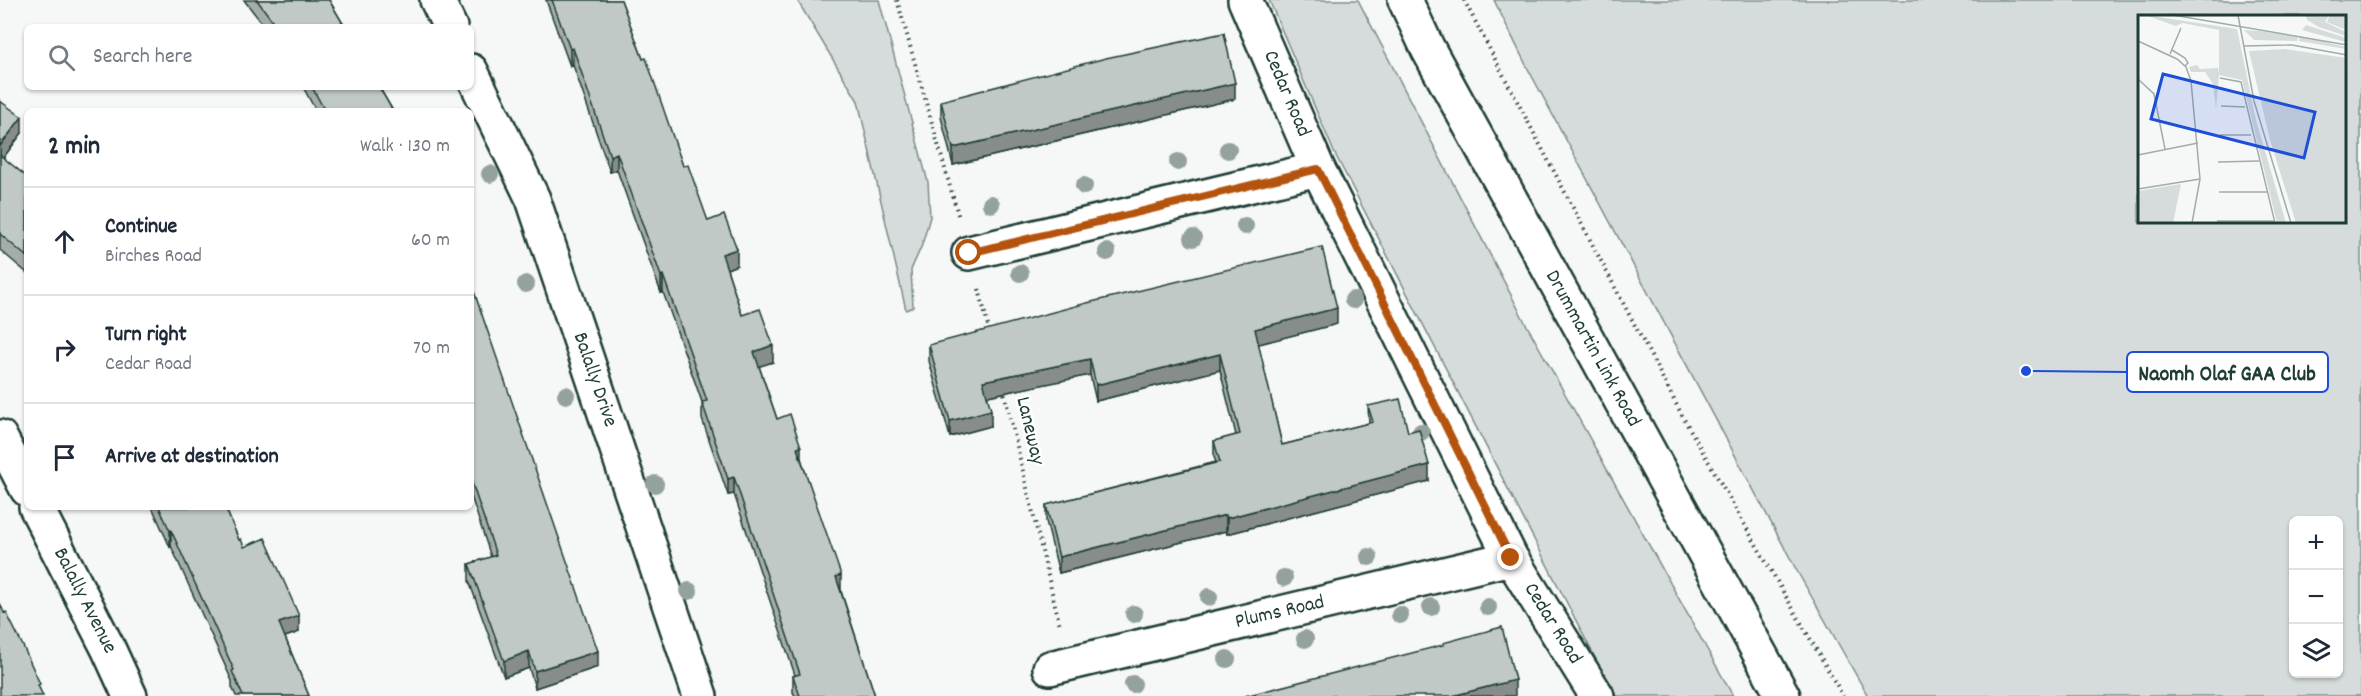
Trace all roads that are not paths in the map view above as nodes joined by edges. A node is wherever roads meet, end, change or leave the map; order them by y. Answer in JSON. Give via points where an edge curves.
{"nodes":[{"id":1,"x":437,"y":0,"type":"edge"},
{"id":2,"x":1245,"y":0,"type":"edge"},
{"id":3,"x":1405,"y":0,"type":"edge"},
{"id":4,"x":449,"y":24,"type":"edge"},
{"id":5,"x":474,"y":77,"type":"edge"},
{"id":6,"x":1318,"y":169,"type":"junction"},
{"id":7,"x":969,"y":253,"type":"road end"},
{"id":8,"x":0,"y":436,"type":"edge"},
{"id":9,"x":24,"y":483,"type":"edge"},
{"id":10,"x":38,"y":510,"type":"edge"},
{"id":11,"x":1511,"y":558,"type":"junction"},
{"id":12,"x":1059,"y":666,"type":"road end"},
{"id":13,"x":130,"y":696,"type":"edge"},
{"id":14,"x":700,"y":696,"type":"edge"},
{"id":15,"x":1597,"y":696,"type":"edge"},
{"id":16,"x":1783,"y":696,"type":"edge"}],
"edges":[{"from":1,"to":4,"type":"street"},
{"from":2,"to":6,"type":"street","name":"Cedar Road"},
{"from":3,"to":16,"type":"street","name":"Drummartin Link Road"},
{"from":5,"to":14,"type":"street","name":"Balally Drive","via":[[533,199]]},
{"from":6,"to":7,"type":"street"},
{"from":6,"to":11,"type":"street","name":"Cedar Road"},
{"from":8,"to":9,"type":"street"},
{"from":10,"to":13,"type":"street","name":"Balally Avenue"},
{"from":11,"to":12,"type":"street","name":"Plums Road"},
{"from":11,"to":15,"type":"street","name":"Cedar Road"}]}
